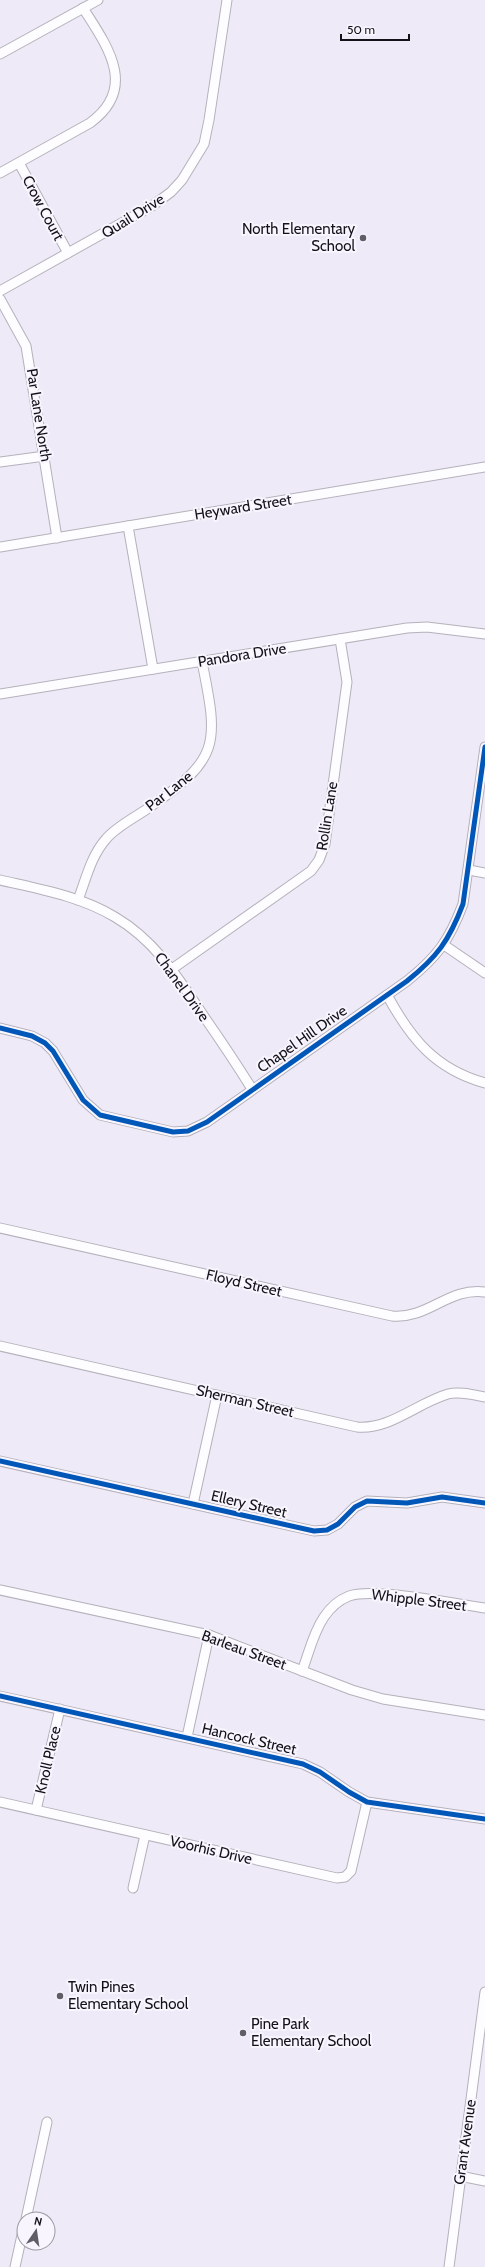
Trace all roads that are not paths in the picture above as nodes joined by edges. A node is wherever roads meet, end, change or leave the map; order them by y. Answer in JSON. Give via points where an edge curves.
{"nodes":[{"id":1,"x":98,"y":0,"type":"edge"},
{"id":2,"x":227,"y":0,"type":"edge"},
{"id":3,"x":83,"y":8,"type":"junction"},
{"id":4,"x":0,"y":54,"type":"edge"},
{"id":5,"x":19,"y":163,"type":"junction"},
{"id":6,"x":0,"y":173,"type":"edge"},
{"id":7,"x":68,"y":253,"type":"junction"},
{"id":8,"x":0,"y":291,"type":"edge"},
{"id":9,"x":0,"y":299,"type":"edge"},
{"id":10,"x":45,"y":456,"type":"junction"},
{"id":11,"x":0,"y":462,"type":"edge"},
{"id":12,"x":485,"y":467,"type":"edge"},
{"id":13,"x":128,"y":526,"type":"junction"},
{"id":14,"x":57,"y":538,"type":"junction"},
{"id":15,"x":0,"y":547,"type":"edge"},
{"id":16,"x":485,"y":634,"type":"edge"},
{"id":17,"x":340,"y":639,"type":"junction"},
{"id":18,"x":202,"y":662,"type":"junction"},
{"id":19,"x":152,"y":669,"type":"junction"},
{"id":20,"x":0,"y":694,"type":"edge"},
{"id":21,"x":485,"y":747,"type":"edge"},
{"id":22,"x":484,"y":767,"type":"edge"},
{"id":23,"x":469,"y":870,"type":"junction"},
{"id":24,"x":485,"y":873,"type":"edge"},
{"id":25,"x":0,"y":880,"type":"edge"},
{"id":26,"x":78,"y":900,"type":"junction"},
{"id":27,"x":444,"y":945,"type":"junction"},
{"id":28,"x":172,"y":968,"type":"junction"},
{"id":29,"x":485,"y":973,"type":"edge"},
{"id":30,"x":387,"y":995,"type":"junction"},
{"id":31,"x":0,"y":1028,"type":"edge"},
{"id":32,"x":485,"y":1083,"type":"edge"},
{"id":33,"x":252,"y":1088,"type":"junction"},
{"id":34,"x":0,"y":1228,"type":"edge"},
{"id":35,"x":485,"y":1292,"type":"edge"},
{"id":36,"x":0,"y":1346,"type":"edge"},
{"id":37,"x":217,"y":1395,"type":"junction"},
{"id":38,"x":485,"y":1397,"type":"edge"},
{"id":39,"x":0,"y":1461,"type":"edge"},
{"id":40,"x":485,"y":1503,"type":"edge"},
{"id":41,"x":193,"y":1504,"type":"junction"},
{"id":42,"x":0,"y":1590,"type":"edge"},
{"id":43,"x":485,"y":1608,"type":"edge"},
{"id":44,"x":209,"y":1635,"type":"junction"},
{"id":45,"x":302,"y":1671,"type":"junction"},
{"id":46,"x":0,"y":1696,"type":"edge"},
{"id":47,"x":60,"y":1709,"type":"junction"},
{"id":48,"x":485,"y":1715,"type":"edge"},
{"id":49,"x":187,"y":1737,"type":"junction"},
{"id":50,"x":0,"y":1802,"type":"edge"},
{"id":51,"x":367,"y":1802,"type":"junction"},
{"id":52,"x":36,"y":1810,"type":"junction"},
{"id":53,"x":485,"y":1819,"type":"edge"},
{"id":54,"x":145,"y":1834,"type":"junction"},
{"id":55,"x":133,"y":1888,"type":"dead end"},
{"id":56,"x":485,"y":1992,"type":"edge"},
{"id":57,"x":47,"y":2122,"type":"dead end"},
{"id":58,"x":460,"y":2176,"type":"junction"},
{"id":59,"x":485,"y":2181,"type":"edge"},
{"id":60,"x":28,"y":2211,"type":"edge"},
{"id":61,"x":19,"y":2251,"type":"edge"},
{"id":62,"x":15,"y":2267,"type":"edge"},
{"id":63,"x":449,"y":2267,"type":"edge"}],
"edges":[{"from":1,"to":3,"type":"street"},
{"from":2,"to":7,"type":"street","name":"Quail Drive","via":[[209,120],[204,144],[194,163],[171,192],[152,206]]},
{"from":3,"to":4,"type":"street"},
{"from":3,"to":5,"type":"street","via":[[100,34],[116,68],[116,90],[102,114]]},
{"from":5,"to":6,"type":"street"},
{"from":5,"to":7,"type":"street","name":"Crow Court"},
{"from":7,"to":8,"type":"street","name":"Quail Drive"},
{"from":9,"to":10,"type":"street","name":"Par Lane North","via":[[26,346]]},
{"from":10,"to":11,"type":"street"},
{"from":10,"to":14,"type":"street","name":"Par Lane North"},
{"from":12,"to":13,"type":"street","name":"Heyward Street"},
{"from":13,"to":14,"type":"street","name":"Heyward Street"},
{"from":13,"to":19,"type":"street"},
{"from":14,"to":15,"type":"street","name":"Heyward Street"},
{"from":16,"to":17,"type":"street","name":"Pandora Drive","via":[[427,627]]},
{"from":17,"to":18,"type":"street","name":"Pandora Drive"},
{"from":17,"to":28,"type":"street","name":"Rollin Lane","via":[[346,682],[324,844],[319,860],[310,871],[289,887]]},
{"from":18,"to":19,"type":"street","name":"Pandora Drive"},
{"from":18,"to":26,"type":"street","name":"Par Lane","via":[[212,717],[212,737],[206,755],[194,773],[178,788],[106,838],[94,856]]},
{"from":19,"to":20,"type":"street","name":"Pandora Drive"},
{"from":21,"to":22,"type":"street","name":"Chapel Hill Drive"},
{"from":22,"to":23,"type":"street","name":"Chapel Hill Drive"},
{"from":23,"to":24,"type":"street"},
{"from":23,"to":27,"type":"street","name":"Chapel Hill Drive","via":[[463,904],[455,927]]},
{"from":25,"to":26,"type":"street","name":"Chanel Drive"},
{"from":26,"to":28,"type":"street","name":"Chanel Drive","via":[[114,916],[133,929],[148,941]]},
{"from":27,"to":29,"type":"street"},
{"from":27,"to":30,"type":"street","name":"Chapel Hill Drive","via":[[423,968]]},
{"from":28,"to":33,"type":"street","name":"Chanel Drive"},
{"from":30,"to":32,"type":"street","via":[[420,1046],[434,1059],[452,1070]]},
{"from":30,"to":33,"type":"street","name":"Chapel Hill Drive"},
{"from":31,"to":33,"type":"street","name":"Chapel Hill Drive","via":[[32,1036],[45,1043],[83,1100],[100,1115],[126,1122],[173,1132],[188,1131],[207,1122]]},
{"from":34,"to":35,"type":"street","name":"Floyd Street","via":[[392,1316],[416,1315],[466,1291]]},
{"from":36,"to":37,"type":"street","name":"Sherman Street"},
{"from":37,"to":38,"type":"street","name":"Sherman Street","via":[[370,1428],[449,1394]]},
{"from":37,"to":41,"type":"street"},
{"from":39,"to":41,"type":"street","name":"Ellery Street"},
{"from":40,"to":41,"type":"street","name":"Ellery Street","via":[[442,1498],[407,1503],[367,1501],[355,1507],[338,1524],[327,1530],[314,1531]]},
{"from":42,"to":44,"type":"street","name":"Barleau Street"},
{"from":43,"to":45,"type":"street","name":"Whipple Street","via":[[386,1594],[367,1593],[350,1596],[336,1604],[324,1618]]},
{"from":44,"to":45,"type":"street","name":"Barleau Street"},
{"from":44,"to":49,"type":"street"},
{"from":45,"to":48,"type":"street","name":"Barleau Street","via":[[383,1699]]},
{"from":46,"to":47,"type":"street","name":"Hancock Street"},
{"from":47,"to":49,"type":"street","name":"Hancock Street"},
{"from":47,"to":52,"type":"street","name":"Knoll Place"},
{"from":49,"to":51,"type":"street","name":"Hancock Street","via":[[303,1764]]},
{"from":50,"to":52,"type":"street","name":"Voorhis Drive"},
{"from":51,"to":53,"type":"street","name":"Hancock Street"},
{"from":51,"to":54,"type":"street","name":"Voorhis Drive","via":[[351,1871],[345,1877],[337,1878]]},
{"from":52,"to":54,"type":"street","name":"Voorhis Drive"},
{"from":54,"to":55,"type":"street"},
{"from":56,"to":58,"type":"street","name":"Grant Avenue"},
{"from":57,"to":60,"type":"street"},
{"from":58,"to":59,"type":"street"},
{"from":58,"to":63,"type":"street","name":"Grant Avenue"},
{"from":61,"to":62,"type":"street"}]}
